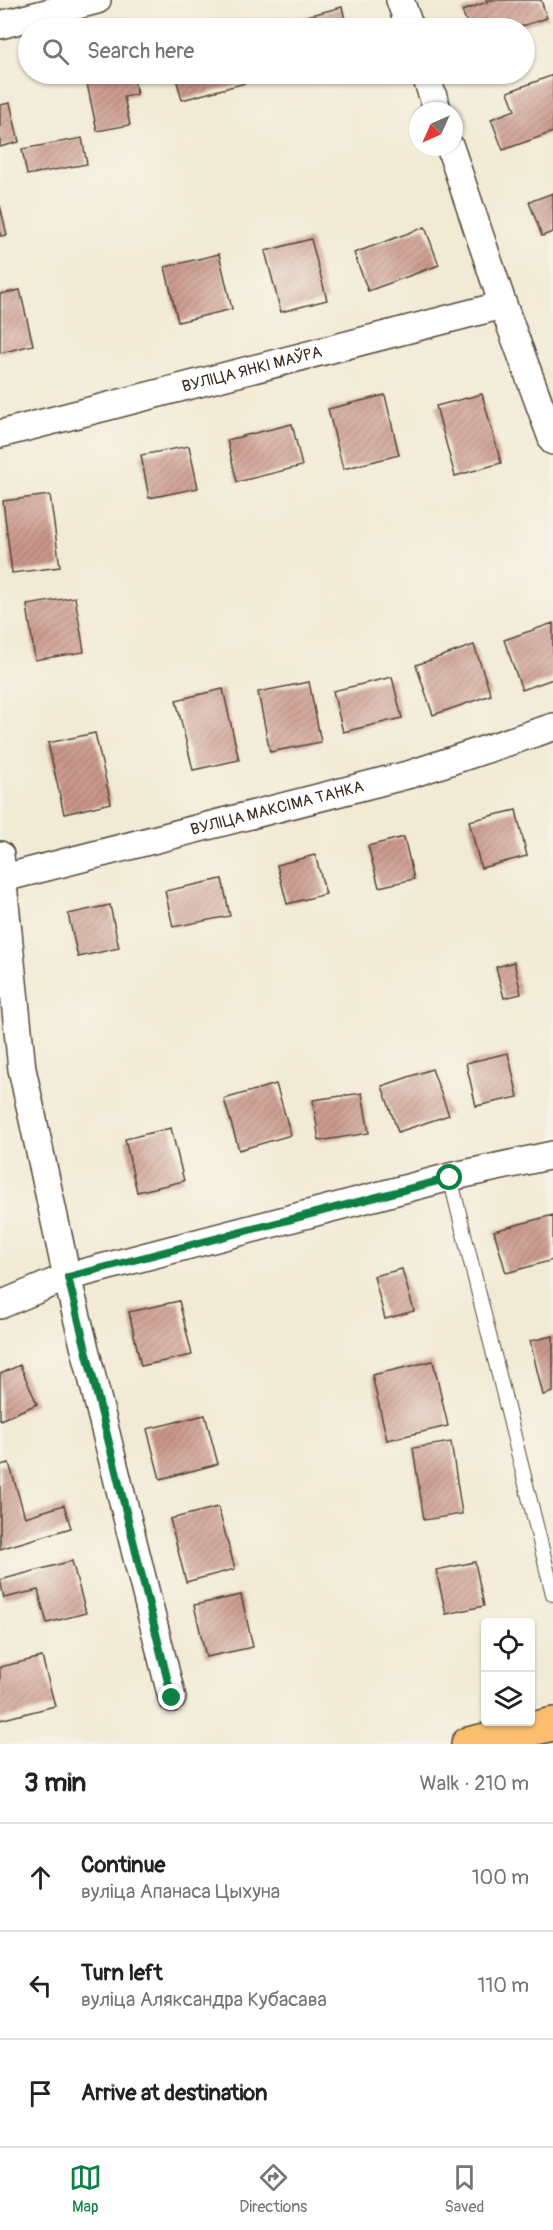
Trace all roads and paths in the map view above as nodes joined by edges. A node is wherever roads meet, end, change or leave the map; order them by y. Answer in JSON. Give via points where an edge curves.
{"nodes":[{"id":1,"x":97,"y":0,"type":"edge"},
{"id":2,"x":400,"y":0,"type":"edge"},
{"id":3,"x":30,"y":18,"type":"edge"},
{"id":4,"x":406,"y":18,"type":"edge"},
{"id":5,"x":18,"y":21,"type":"edge"},
{"id":6,"x":0,"y":26,"type":"edge"},
{"id":7,"x":429,"y":84,"type":"edge"},
{"id":8,"x":435,"y":102,"type":"edge"},
{"id":9,"x":453,"y":156,"type":"edge"},
{"id":10,"x":504,"y":305,"type":"junction"},
{"id":11,"x":0,"y":434,"type":"edge"},
{"id":12,"x":553,"y":441,"type":"edge"},
{"id":13,"x":553,"y":727,"type":"edge"},
{"id":14,"x":1,"y":871,"type":"edge"},
{"id":15,"x":553,"y":1155,"type":"edge"},
{"id":16,"x":450,"y":1178,"type":"junction"},
{"id":17,"x":68,"y":1277,"type":"junction"},
{"id":18,"x":0,"y":1305,"type":"edge"},
{"id":19,"x":553,"y":1594,"type":"edge"},
{"id":20,"x":172,"y":1698,"type":"dead end"},
{"id":21,"x":553,"y":1724,"type":"edge"},
{"id":22,"x":468,"y":1744,"type":"edge"}],
"edges":[{"from":1,"to":3,"type":"street"},
{"from":2,"to":4,"type":"street"},
{"from":5,"to":6,"type":"street"},
{"from":7,"to":8,"type":"street"},
{"from":9,"to":10,"type":"street"},
{"from":10,"to":11,"type":"street","name":"ВУЛІЦА ЯНКІ МАЎРА"},
{"from":10,"to":12,"type":"street"},
{"from":13,"to":14,"type":"street","name":"ВУЛІЦА МАКСІМА ТАНКА","via":[[411,774]]},
{"from":14,"to":17,"type":"street","via":[[22,1069]]},
{"from":15,"to":16,"type":"street"},
{"from":16,"to":17,"type":"street"},
{"from":16,"to":19,"type":"lane"},
{"from":17,"to":18,"type":"street"},
{"from":17,"to":20,"type":"street"},
{"from":21,"to":22,"type":"main road"}]}
